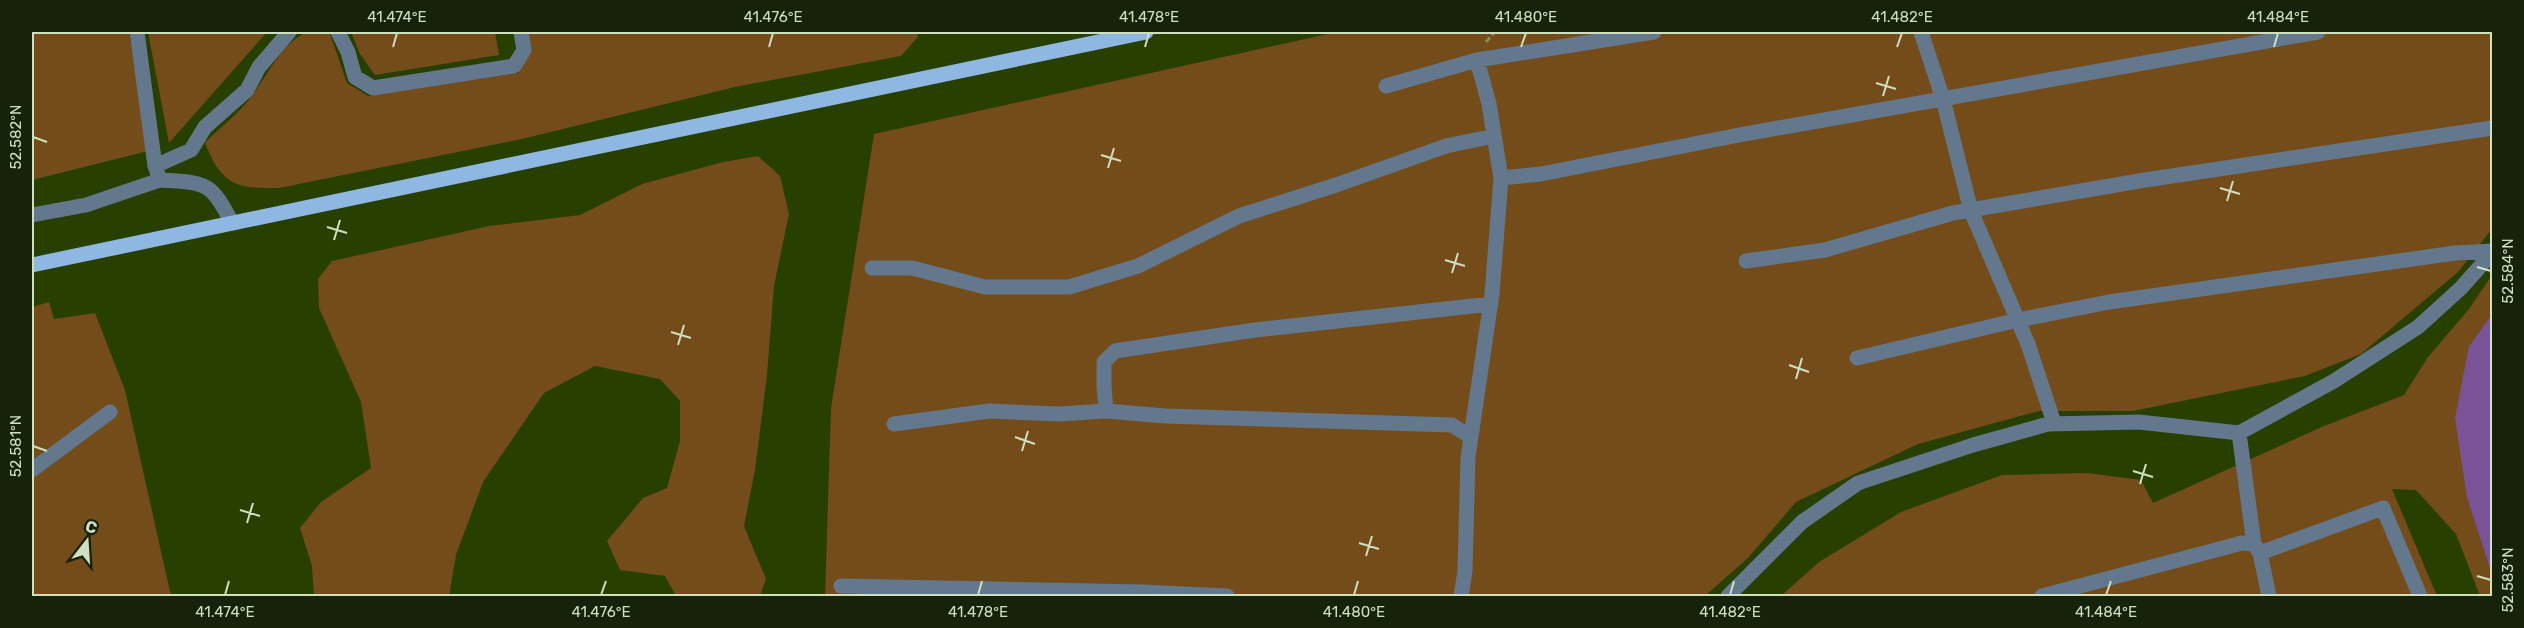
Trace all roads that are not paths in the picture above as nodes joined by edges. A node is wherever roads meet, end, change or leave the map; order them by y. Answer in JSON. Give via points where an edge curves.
{"nodes":[{"id":1,"x":137,"y":32,"type":"edge"},
{"id":2,"x":289,"y":32,"type":"edge"},
{"id":3,"x":338,"y":32,"type":"edge"},
{"id":4,"x":521,"y":32,"type":"edge"},
{"id":5,"x":1146,"y":32,"type":"edge"},
{"id":6,"x":1654,"y":32,"type":"edge"},
{"id":7,"x":1921,"y":32,"type":"edge"},
{"id":8,"x":2318,"y":32,"type":"edge"},
{"id":9,"x":1478,"y":60,"type":"junction"},
{"id":10,"x":1386,"y":86,"type":"dead end"},
{"id":11,"x":1943,"y":99,"type":"junction"},
{"id":12,"x":2493,"y":128,"type":"edge"},
{"id":13,"x":1494,"y":136,"type":"junction"},
{"id":14,"x":157,"y":173,"type":"junction"},
{"id":15,"x":1501,"y":178,"type":"junction"},
{"id":16,"x":1971,"y":210,"type":"junction"},
{"id":17,"x":32,"y":215,"type":"edge"},
{"id":18,"x":232,"y":223,"type":"junction"},
{"id":19,"x":2493,"y":252,"type":"edge"},
{"id":20,"x":1746,"y":261,"type":"dead end"},
{"id":21,"x":32,"y":265,"type":"edge"},
{"id":22,"x":872,"y":267,"type":"dead end"},
{"id":23,"x":1491,"y":304,"type":"junction"},
{"id":24,"x":2018,"y":320,"type":"junction"},
{"id":25,"x":1857,"y":358,"type":"dead end"},
{"id":26,"x":1106,"y":411,"type":"junction"},
{"id":27,"x":110,"y":412,"type":"dead end"},
{"id":28,"x":2054,"y":423,"type":"junction"},
{"id":29,"x":894,"y":424,"type":"dead end"},
{"id":30,"x":2239,"y":433,"type":"junction"},
{"id":31,"x":1471,"y":437,"type":"junction"},
{"id":32,"x":32,"y":470,"type":"edge"},
{"id":33,"x":2257,"y":548,"type":"junction"},
{"id":34,"x":841,"y":586,"type":"dead end"},
{"id":35,"x":1227,"y":597,"type":"edge"},
{"id":36,"x":1461,"y":597,"type":"edge"},
{"id":37,"x":1728,"y":597,"type":"edge"},
{"id":38,"x":2042,"y":597,"type":"edge"},
{"id":39,"x":2269,"y":597,"type":"edge"},
{"id":40,"x":2420,"y":597,"type":"edge"}],
"edges":[{"from":1,"to":14,"type":"street"},
{"from":2,"to":14,"type":"street","via":[[247,90],[205,127],[191,150]]},
{"from":3,"to":4,"type":"street","via":[[355,77],[374,88],[514,66],[524,50]]},
{"from":5,"to":18,"type":"main road"},
{"from":6,"to":9,"type":"street"},
{"from":7,"to":11,"type":"street"},
{"from":8,"to":11,"type":"street"},
{"from":9,"to":10,"type":"street"},
{"from":9,"to":13,"type":"street"},
{"from":11,"to":15,"type":"street","via":[[1541,174]]},
{"from":11,"to":16,"type":"street"},
{"from":12,"to":16,"type":"street"},
{"from":13,"to":15,"type":"street"},
{"from":13,"to":22,"type":"street","via":[[1446,146],[1239,216],[1138,266],[1069,287],[985,287],[912,268]]},
{"from":14,"to":17,"type":"street","via":[[86,205]]},
{"from":14,"to":18,"type":"street","via":[[201,183],[219,197]]},
{"from":15,"to":23,"type":"street"},
{"from":16,"to":20,"type":"street","via":[[1825,250]]},
{"from":16,"to":24,"type":"street"},
{"from":18,"to":21,"type":"main road"},
{"from":19,"to":24,"type":"street","via":[[2455,253],[2255,280]]},
{"from":19,"to":30,"type":"street","via":[[2418,327],[2334,381]]},
{"from":23,"to":26,"type":"street","via":[[1255,330],[1115,351],[1104,362]]},
{"from":23,"to":31,"type":"street"},
{"from":24,"to":25,"type":"street"},
{"from":24,"to":28,"type":"street"},
{"from":26,"to":29,"type":"street","via":[[989,411]]},
{"from":26,"to":31,"type":"street","via":[[1452,425]]},
{"from":27,"to":32,"type":"street"},
{"from":28,"to":30,"type":"street","via":[[2139,422]]},
{"from":28,"to":37,"type":"street","via":[[1858,483],[1802,522]]},
{"from":30,"to":33,"type":"street"},
{"from":31,"to":36,"type":"street"},
{"from":33,"to":38,"type":"street","via":[[2242,543]]},
{"from":33,"to":39,"type":"street"},
{"from":33,"to":40,"type":"street","via":[[2383,508]]},
{"from":34,"to":35,"type":"street"}]}
